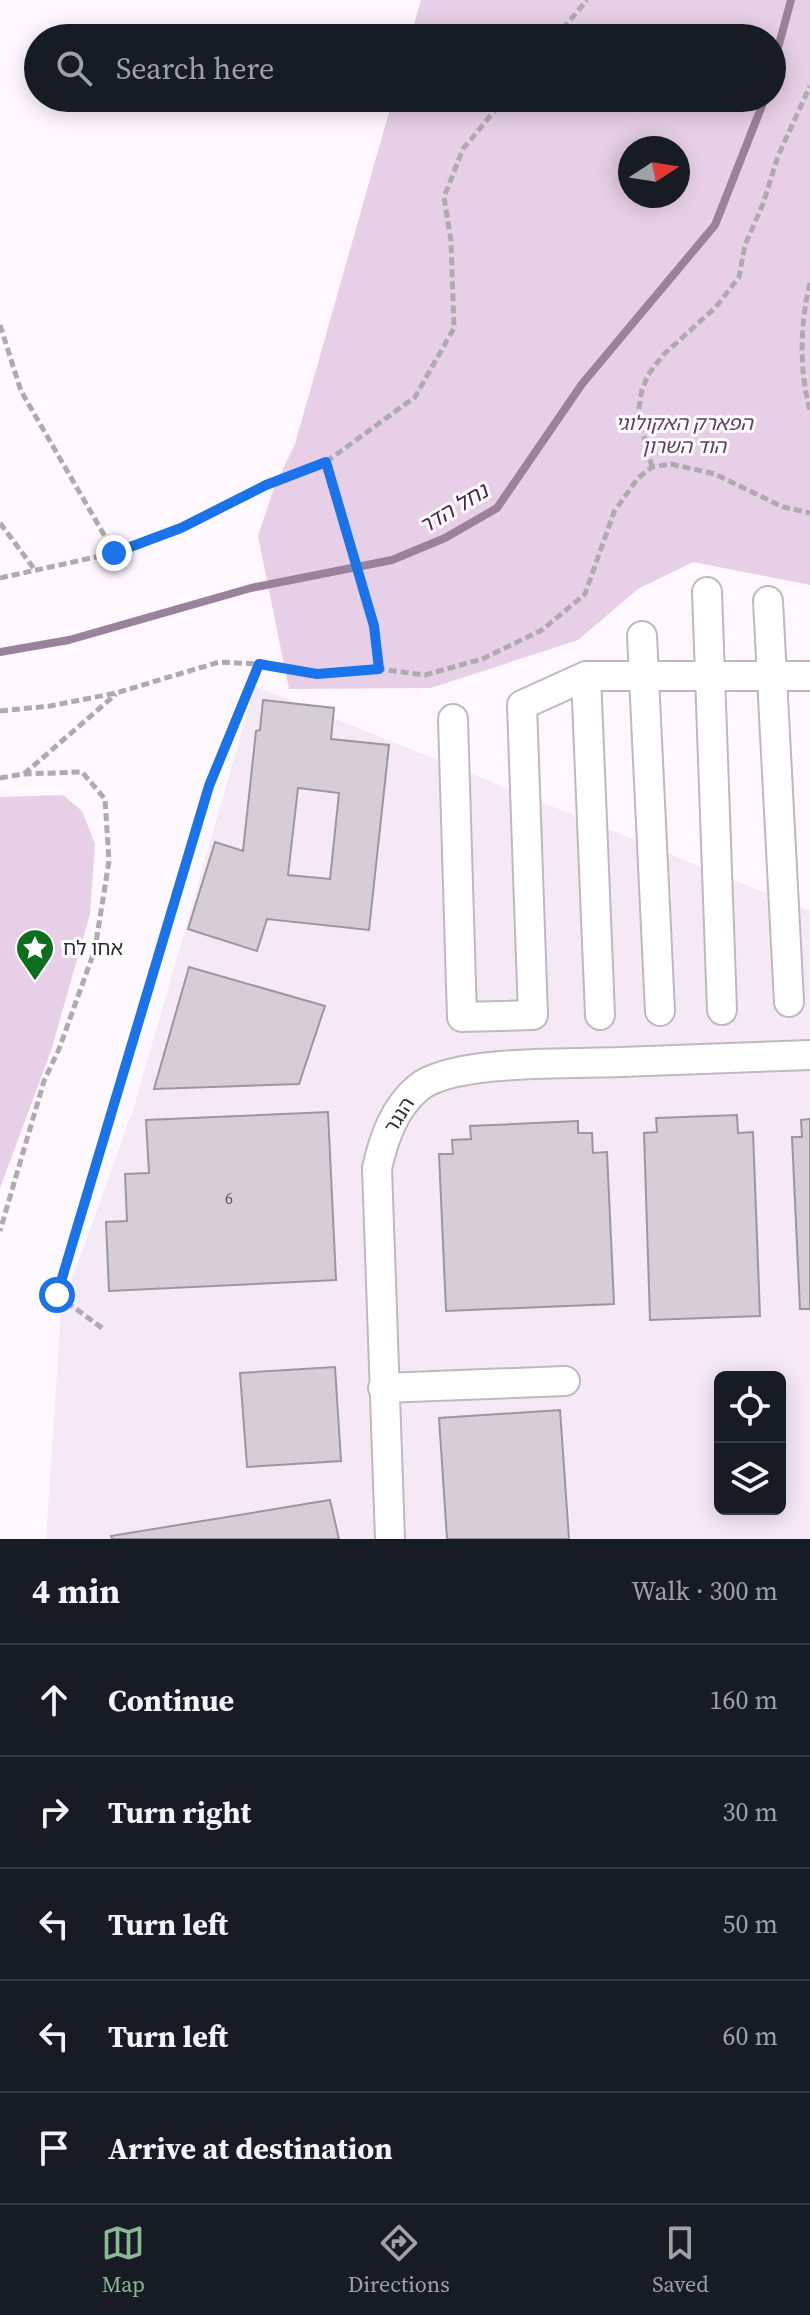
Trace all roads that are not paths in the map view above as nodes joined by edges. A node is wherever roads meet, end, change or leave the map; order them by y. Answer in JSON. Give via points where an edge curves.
{"nodes":[{"id":1,"x":707,"y":592,"type":"dead end"},
{"id":2,"x":768,"y":601,"type":"dead end"},
{"id":3,"x":642,"y":636,"type":"dead end"},
{"id":4,"x":710,"y":675,"type":"junction"},
{"id":5,"x":772,"y":675,"type":"junction"},
{"id":6,"x":586,"y":676,"type":"junction"},
{"id":7,"x":642,"y":676,"type":"junction"},
{"id":8,"x":810,"y":676,"type":"edge"},
{"id":9,"x":453,"y":719,"type":"dead end"},
{"id":10,"x":789,"y":1002,"type":"dead end"},
{"id":11,"x":722,"y":1010,"type":"dead end"},
{"id":12,"x":660,"y":1011,"type":"dead end"},
{"id":13,"x":600,"y":1015,"type":"dead end"},
{"id":14,"x":810,"y":1055,"type":"edge"},
{"id":15,"x":565,"y":1381,"type":"dead end"},
{"id":16,"x":383,"y":1388,"type":"junction"},
{"id":17,"x":390,"y":1539,"type":"edge"}],
"edges":[{"from":1,"to":4,"type":"street"},
{"from":2,"to":5,"type":"street"},
{"from":3,"to":7,"type":"street"},
{"from":4,"to":5,"type":"street"},
{"from":4,"to":7,"type":"street"},
{"from":4,"to":11,"type":"street"},
{"from":5,"to":8,"type":"street"},
{"from":5,"to":10,"type":"street"},
{"from":6,"to":7,"type":"street"},
{"from":6,"to":9,"type":"street","via":[[522,705],[533,1015],[462,1017]]},
{"from":6,"to":13,"type":"street"},
{"from":7,"to":12,"type":"street"},
{"from":14,"to":16,"type":"street","name":"הנגר","via":[[486,1068],[419,1086],[397,1112],[377,1168]]},
{"from":15,"to":16,"type":"street"},
{"from":16,"to":17,"type":"street","name":"הנגר"}]}
